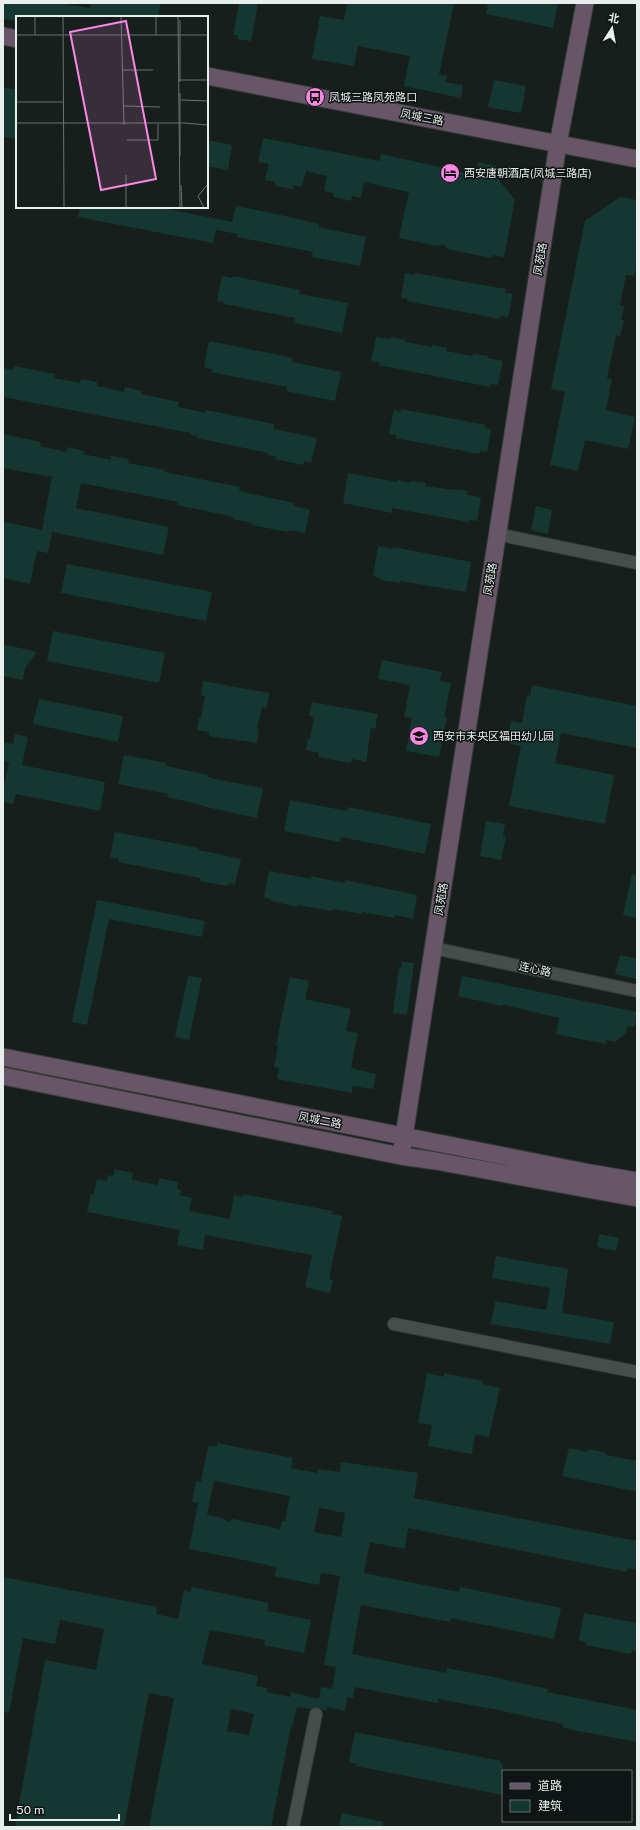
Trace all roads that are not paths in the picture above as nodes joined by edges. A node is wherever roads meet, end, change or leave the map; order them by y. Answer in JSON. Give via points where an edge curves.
{"nodes":[{"id":1,"x":585,"y":3,"type":"edge"},
{"id":2,"x":3,"y":36,"type":"edge"},
{"id":3,"x":16,"y":39,"type":"edge"},
{"id":4,"x":208,"y":76,"type":"edge"},
{"id":5,"x":558,"y":144,"type":"junction"},
{"id":6,"x":637,"y":159,"type":"edge"},
{"id":7,"x":497,"y":534,"type":"junction"},
{"id":8,"x":637,"y":563,"type":"edge"},
{"id":9,"x":433,"y":948,"type":"junction"},
{"id":10,"x":637,"y":991,"type":"edge"},
{"id":11,"x":3,"y":1057,"type":"edge"},
{"id":12,"x":3,"y":1076,"type":"edge"},
{"id":13,"x":404,"y":1136,"type":"junction"},
{"id":14,"x":401,"y":1156,"type":"junction"},
{"id":15,"x":637,"y":1181,"type":"edge"},
{"id":16,"x":637,"y":1198,"type":"edge"},
{"id":17,"x":394,"y":1324,"type":"dead end"},
{"id":18,"x":637,"y":1372,"type":"edge"},
{"id":19,"x":316,"y":1714,"type":"dead end"},
{"id":20,"x":293,"y":1827,"type":"edge"}],
"edges":[{"from":1,"to":5,"type":"street","name":"凤苑路"},
{"from":2,"to":3,"type":"street"},
{"from":4,"to":5,"type":"street","name":"凤城三路"},
{"from":5,"to":6,"type":"street","name":"凤城三路"},
{"from":5,"to":7,"type":"street","name":"凤苑路"},
{"from":7,"to":8,"type":"street"},
{"from":7,"to":9,"type":"street","name":"凤苑路"},
{"from":9,"to":10,"type":"street","name":"连心路"},
{"from":9,"to":13,"type":"street","name":"凤苑路"},
{"from":11,"to":13,"type":"street","name":"凤城二路"},
{"from":12,"to":14,"type":"street","name":"凤城二路"},
{"from":13,"to":14,"type":"street","name":"凤苑路"},
{"from":13,"to":15,"type":"street","name":"凤城二路"},
{"from":14,"to":16,"type":"street","name":"凤城二路"},
{"from":17,"to":18,"type":"street"},
{"from":19,"to":20,"type":"street"}]}
